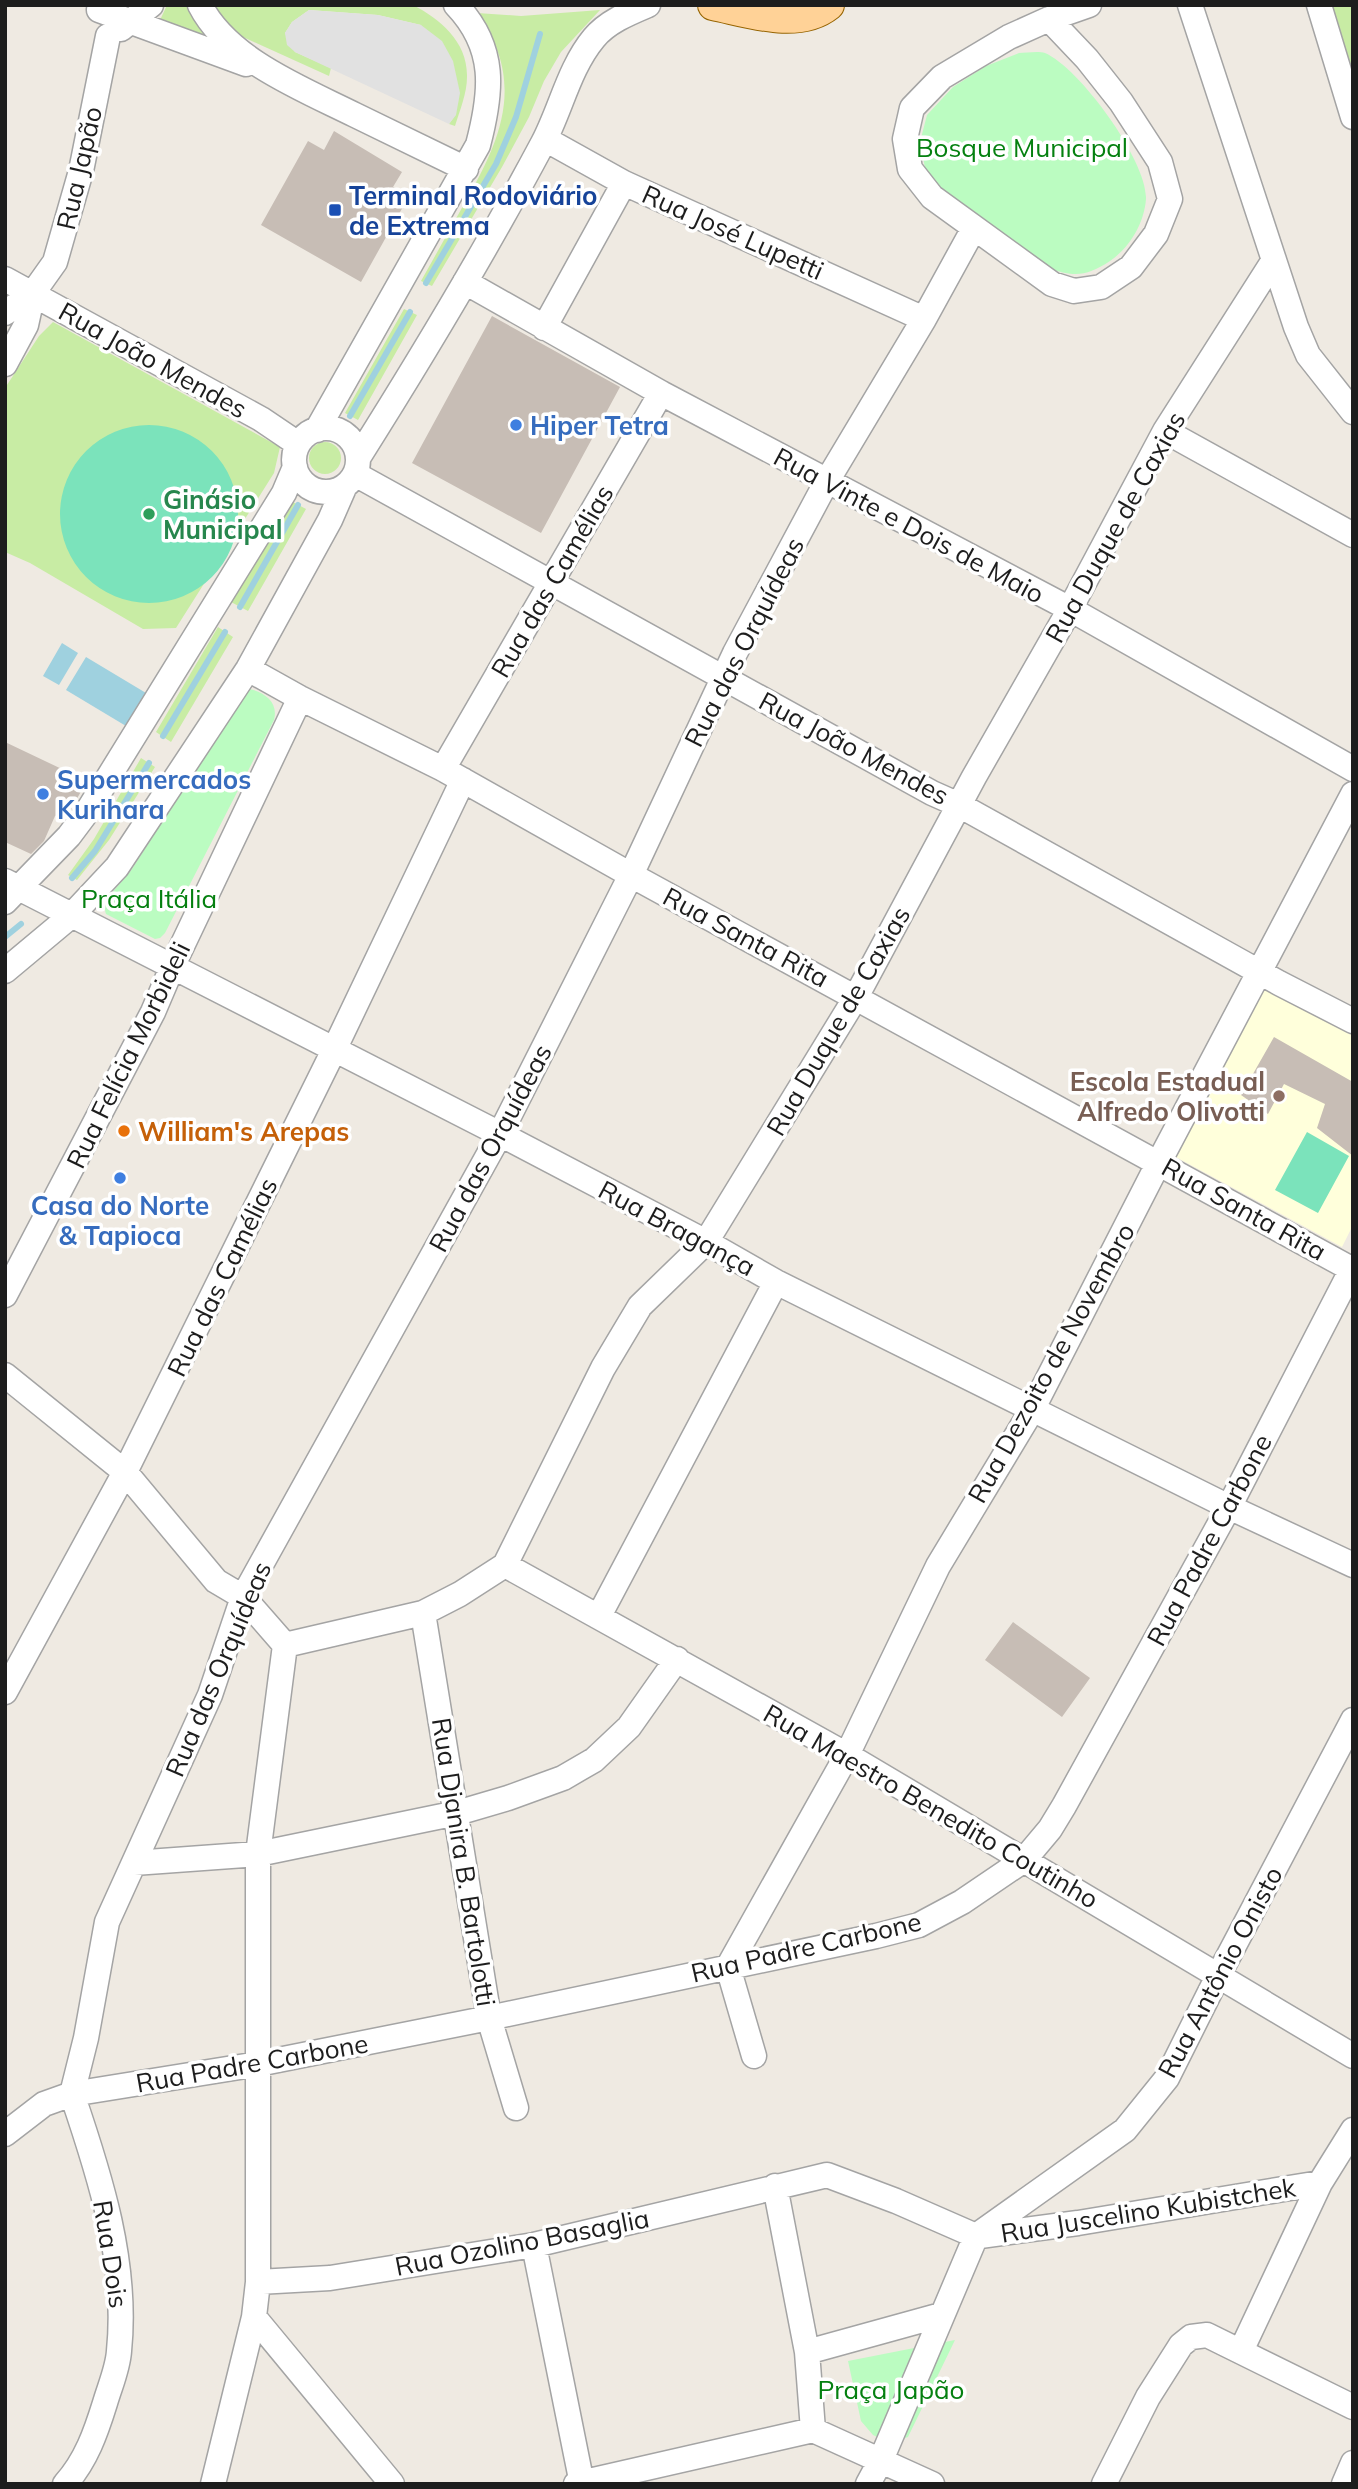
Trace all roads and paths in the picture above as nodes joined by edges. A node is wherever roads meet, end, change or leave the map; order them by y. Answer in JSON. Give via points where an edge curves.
{"nodes":[{"id":1,"x":151,"y":5,"type":"edge"},
{"id":2,"x":200,"y":5,"type":"edge"},
{"id":3,"x":456,"y":5,"type":"edge"},
{"id":4,"x":648,"y":5,"type":"edge"},
{"id":5,"x":713,"y":5,"type":"edge"},
{"id":6,"x":829,"y":5,"type":"edge"},
{"id":7,"x":1089,"y":5,"type":"edge"},
{"id":8,"x":1190,"y":5,"type":"edge"},
{"id":9,"x":1319,"y":5,"type":"edge"},
{"id":10,"x":99,"y":8,"type":"edge"},
{"id":11,"x":772,"y":11,"type":"edge"},
{"id":12,"x":1049,"y":19,"type":"junction"},
{"id":13,"x":131,"y":23,"type":"junction"},
{"id":14,"x":108,"y":36,"type":"junction"},
{"id":15,"x":267,"y":70,"type":"junction"},
{"id":16,"x":1353,"y":117,"type":"edge"},
{"id":17,"x":545,"y":139,"type":"junction"},
{"id":18,"x":466,"y":169,"type":"junction"},
{"id":19,"x":624,"y":183,"type":"junction"},
{"id":20,"x":974,"y":228,"type":"junction"},
{"id":21,"x":1275,"y":260,"type":"junction"},
{"id":22,"x":5,"y":279,"type":"edge"},
{"id":23,"x":465,"y":282,"type":"junction"},
{"id":24,"x":33,"y":293,"type":"junction"},
{"id":25,"x":5,"y":313,"type":"edge"},
{"id":26,"x":923,"y":319,"type":"junction"},
{"id":27,"x":544,"y":328,"type":"junction"},
{"id":28,"x":5,"y":364,"type":"edge"},
{"id":29,"x":661,"y":393,"type":"junction"},
{"id":30,"x":1353,"y":412,"type":"edge"},
{"id":31,"x":1165,"y":431,"type":"junction"},
{"id":32,"x":303,"y":447,"type":"junction"},
{"id":33,"x":352,"y":473,"type":"junction"},
{"id":34,"x":827,"y":481,"type":"junction"},
{"id":35,"x":1353,"y":535,"type":"edge"},
{"id":36,"x":551,"y":582,"type":"junction"},
{"id":37,"x":1070,"y":609,"type":"junction"},
{"id":38,"x":248,"y":669,"type":"junction"},
{"id":39,"x":723,"y":678,"type":"junction"},
{"id":40,"x":300,"y":698,"type":"junction"},
{"id":41,"x":1353,"y":769,"type":"edge"},
{"id":42,"x":453,"y":775,"type":"junction"},
{"id":43,"x":1353,"y":794,"type":"edge"},
{"id":44,"x":959,"y":805,"type":"junction"},
{"id":45,"x":631,"y":875,"type":"junction"},
{"id":46,"x":10,"y":890,"type":"edge"},
{"id":47,"x":72,"y":915,"type":"junction"},
{"id":48,"x":173,"y":965,"type":"junction"},
{"id":49,"x":5,"y":971,"type":"edge"},
{"id":50,"x":1259,"y":971,"type":"junction"},
{"id":51,"x":856,"y":997,"type":"junction"},
{"id":52,"x":1353,"y":1021,"type":"edge"},
{"id":53,"x":334,"y":1050,"type":"junction"},
{"id":54,"x":500,"y":1134,"type":"junction"},
{"id":55,"x":1159,"y":1162,"type":"junction"},
{"id":56,"x":706,"y":1242,"type":"junction"},
{"id":57,"x":1352,"y":1269,"type":"edge"},
{"id":58,"x":776,"y":1282,"type":"junction"},
{"id":59,"x":5,"y":1295,"type":"edge"},
{"id":60,"x":5,"y":1375,"type":"edge"},
{"id":61,"x":1032,"y":1410,"type":"junction"},
{"id":62,"x":125,"y":1472,"type":"junction"},
{"id":63,"x":1229,"y":1507,"type":"junction"},
{"id":64,"x":1353,"y":1564,"type":"edge"},
{"id":65,"x":505,"y":1565,"type":"junction"},
{"id":66,"x":243,"y":1597,"type":"junction"},
{"id":67,"x":423,"y":1613,"type":"junction"},
{"id":68,"x":599,"y":1616,"type":"junction"},
{"id":69,"x":285,"y":1645,"type":"junction"},
{"id":70,"x":677,"y":1659,"type":"junction"},
{"id":71,"x":5,"y":1692,"type":"edge"},
{"id":72,"x":1353,"y":1720,"type":"edge"},
{"id":73,"x":847,"y":1755,"type":"junction"},
{"id":74,"x":457,"y":1813,"type":"junction"},
{"id":75,"x":258,"y":1854,"type":"junction"},
{"id":76,"x":1024,"y":1860,"type":"junction"},
{"id":77,"x":134,"y":1863,"type":"junction"},
{"id":78,"x":728,"y":1967,"type":"junction"},
{"id":79,"x":1218,"y":1976,"type":"junction"},
{"id":80,"x":489,"y":2018,"type":"junction"},
{"id":81,"x":754,"y":2056,"type":"dead end"},
{"id":82,"x":1353,"y":2056,"type":"edge"},
{"id":83,"x":258,"y":2064,"type":"junction"},
{"id":84,"x":72,"y":2094,"type":"junction"},
{"id":85,"x":516,"y":2108,"type":"dead end"},
{"id":86,"x":1353,"y":2130,"type":"edge"},
{"id":87,"x":5,"y":2134,"type":"edge"},
{"id":88,"x":1320,"y":2183,"type":"junction"},
{"id":89,"x":775,"y":2186,"type":"junction"},
{"id":90,"x":976,"y":2236,"type":"junction"},
{"id":91,"x":534,"y":2245,"type":"junction"},
{"id":92,"x":258,"y":2282,"type":"junction"},
{"id":93,"x":941,"y":2315,"type":"junction"},
{"id":94,"x":254,"y":2316,"type":"junction"},
{"id":95,"x":1241,"y":2351,"type":"junction"},
{"id":96,"x":807,"y":2352,"type":"junction"},
{"id":97,"x":1353,"y":2407,"type":"edge"},
{"id":98,"x":813,"y":2430,"type":"junction"},
{"id":99,"x":881,"y":2460,"type":"junction"},
{"id":100,"x":1353,"y":2463,"type":"edge"},
{"id":101,"x":580,"y":2483,"type":"edge"},
{"id":102,"x":65,"y":2484,"type":"edge"},
{"id":103,"x":213,"y":2484,"type":"edge"},
{"id":104,"x":392,"y":2484,"type":"edge"},
{"id":105,"x":868,"y":2484,"type":"edge"},
{"id":106,"x":932,"y":2484,"type":"edge"},
{"id":107,"x":1104,"y":2484,"type":"edge"},
{"id":108,"x":1344,"y":2484,"type":"edge"}],
"edges":[{"from":1,"to":13,"type":"street"},
{"from":2,"to":15,"type":"street","via":[[224,38]]},
{"from":3,"to":18,"type":"street","via":[[480,37],[489,79],[487,111]]},
{"from":4,"to":17,"type":"street","via":[[595,36]]},
{"from":5,"to":11,"type":"main road"},
{"from":6,"to":11,"type":"main road","via":[[814,14]]},
{"from":7,"to":12,"type":"street"},
{"from":8,"to":21,"type":"street"},
{"from":9,"to":16,"type":"street"},
{"from":10,"to":13,"type":"street"},
{"from":10,"to":14,"type":"street"},
{"from":12,"to":20,"type":"street","via":[[979,52],[942,77],[912,108],[905,139],[911,169],[932,197]]},
{"from":12,"to":20,"type":"street","via":[[1121,102],[1160,162],[1170,199],[1156,234],[1131,267],[1101,287],[1074,291],[1052,284]]},
{"from":13,"to":14,"type":"street"},
{"from":13,"to":15,"type":"street"},
{"from":14,"to":24,"type":"street","name":"Rua Japão","via":[[73,205],[55,262]]},
{"from":15,"to":18,"type":"street"},
{"from":17,"to":19,"type":"street","name":"Rua José Lupetti"},
{"from":17,"to":23,"type":"street"},
{"from":18,"to":32,"type":"street"},
{"from":19,"to":26,"type":"street","name":"Rua José Lupetti"},
{"from":19,"to":27,"type":"street"},
{"from":20,"to":26,"type":"street","name":"Rua das Orquídeas"},
{"from":21,"to":30,"type":"street","via":[[1308,355]]},
{"from":21,"to":31,"type":"street","name":"Rua Duque de Caxias"},
{"from":22,"to":24,"type":"street","name":"Rua João Mendes"},
{"from":23,"to":27,"type":"street","name":"Rua Vinte e Dois de Maio"},
{"from":23,"to":33,"type":"street"},
{"from":24,"to":25,"type":"street"},
{"from":24,"to":28,"type":"street","via":[[26,325]]},
{"from":24,"to":32,"type":"street","name":"Rua João Mendes","via":[[261,419]]},
{"from":26,"to":34,"type":"street","name":"Rua das Orquídeas"},
{"from":27,"to":29,"type":"street","name":"Rua Vinte e Dois de Maio"},
{"from":29,"to":34,"type":"street","name":"Rua Vinte e Dois de Maio"},
{"from":29,"to":36,"type":"street","name":"Rua das Camélias"},
{"from":31,"to":35,"type":"street"},
{"from":31,"to":37,"type":"street","name":"Rua Duque de Caxias"},
{"from":32,"to":33,"type":"street","via":[[336,430],[344,434],[351,441]]},
{"from":32,"to":33,"type":"street","via":[[305,484],[314,490],[334,492]]},
{"from":32,"to":46,"type":"street","via":[[284,493],[87,812],[69,836]]},
{"from":33,"to":36,"type":"street","name":"Rua João Mendes"},
{"from":33,"to":38,"type":"street"},
{"from":34,"to":37,"type":"street","name":"Rua Vinte e Dois de Maio"},
{"from":34,"to":39,"type":"street","name":"Rua das Orquídeas"},
{"from":36,"to":39,"type":"street","name":"Rua João Mendes"},
{"from":36,"to":42,"type":"street","name":"Rua das Camélias"},
{"from":37,"to":41,"type":"street","name":"Rua Vinte e Dois de Maio"},
{"from":37,"to":44,"type":"street","name":"Rua Duque de Caxias"},
{"from":38,"to":40,"type":"street","name":"Rua Santa Rita"},
{"from":38,"to":47,"type":"street","via":[[117,867]]},
{"from":39,"to":44,"type":"street","name":"Rua João Mendes"},
{"from":39,"to":45,"type":"street","name":"Rua das Orquídeas"},
{"from":40,"to":42,"type":"street","name":"Rua Santa Rita"},
{"from":40,"to":48,"type":"street","name":"Rua Felícia Morbideli"},
{"from":42,"to":45,"type":"street","name":"Rua Santa Rita"},
{"from":42,"to":53,"type":"street","name":"Rua das Camélias"},
{"from":43,"to":50,"type":"street","name":"Rua Dezoito de Novembro"},
{"from":44,"to":50,"type":"street","name":"Rua João Mendes"},
{"from":44,"to":51,"type":"street","name":"Rua Duque de Caxias"},
{"from":45,"to":51,"type":"street","name":"Rua Santa Rita"},
{"from":45,"to":54,"type":"street","name":"Rua das Orquídeas"},
{"from":46,"to":47,"type":"street","name":"Rua Bragança"},
{"from":47,"to":48,"type":"street","name":"Rua Bragança"},
{"from":47,"to":49,"type":"street"},
{"from":48,"to":53,"type":"street","name":"Rua Bragança"},
{"from":48,"to":59,"type":"street","name":"Rua Felícia Morbideli"},
{"from":50,"to":52,"type":"street","name":"Rua João Mendes"},
{"from":50,"to":55,"type":"street","name":"Rua Dezoito de Novembro"},
{"from":51,"to":55,"type":"street","name":"Rua Santa Rita"},
{"from":51,"to":56,"type":"street","name":"Rua Duque de Caxias"},
{"from":53,"to":54,"type":"street","name":"Rua Bragança"},
{"from":53,"to":62,"type":"street","name":"Rua das Camélias"},
{"from":54,"to":56,"type":"street","name":"Rua Bragança"},
{"from":54,"to":66,"type":"street","name":"Rua das Orquídeas"},
{"from":55,"to":57,"type":"street","name":"Rua Santa Rita"},
{"from":55,"to":61,"type":"street","name":"Rua Dezoito de Novembro"},
{"from":56,"to":58,"type":"street","name":"Rua Bragança"},
{"from":56,"to":65,"type":"street","name":"Rua Duque de Caxias","via":[[640,1306],[603,1368]]},
{"from":57,"to":63,"type":"street","name":"Rua Padre Carbone"},
{"from":58,"to":61,"type":"street","name":"Rua Bragança"},
{"from":58,"to":68,"type":"street"},
{"from":60,"to":62,"type":"street"},
{"from":61,"to":63,"type":"street","name":"Rua Bragança"},
{"from":61,"to":73,"type":"street","name":"Rua Dezoito de Novembro","via":[[938,1566]]},
{"from":62,"to":66,"type":"street","via":[[216,1581]]},
{"from":62,"to":71,"type":"street","name":"Rua das Camélias"},
{"from":63,"to":64,"type":"street","name":"Rua Bragança"},
{"from":63,"to":76,"type":"street","name":"Rua Padre Carbone","via":[[1064,1806]]},
{"from":65,"to":67,"type":"street"},
{"from":65,"to":68,"type":"street","name":"Rua Maestro Benedito Coutinho"},
{"from":66,"to":69,"type":"street"},
{"from":66,"to":77,"type":"street","name":"Rua das Orquídeas","via":[[210,1695]]},
{"from":67,"to":69,"type":"street"},
{"from":67,"to":74,"type":"street","name":"Rua Djanira B. Bartolotti"},
{"from":68,"to":70,"type":"street","name":"Rua Maestro Benedito Coutinho"},
{"from":69,"to":75,"type":"street"},
{"from":70,"to":73,"type":"street","name":"Rua Maestro Benedito Coutinho"},
{"from":70,"to":74,"type":"street","via":[[629,1727],[594,1760],[563,1778]]},
{"from":72,"to":79,"type":"street","name":"Rua Antônio Onisto"},
{"from":73,"to":76,"type":"street","name":"Rua Maestro Benedito Coutinho"},
{"from":73,"to":78,"type":"street","name":"Rua Dezoito de Novembro"},
{"from":74,"to":75,"type":"street"},
{"from":74,"to":80,"type":"street","name":"Rua Djanira B. Bartolotti"},
{"from":75,"to":77,"type":"street"},
{"from":75,"to":83,"type":"street"},
{"from":76,"to":78,"type":"street","name":"Rua Padre Carbone","via":[[919,1925]]},
{"from":76,"to":79,"type":"street","name":"Rua Maestro Benedito Coutinho"},
{"from":77,"to":84,"type":"street","name":"Rua das Orquídeas","via":[[107,1922]]},
{"from":78,"to":80,"type":"street","name":"Rua Padre Carbone"},
{"from":78,"to":81,"type":"street"},
{"from":79,"to":82,"type":"street","name":"Rua Maestro Benedito Coutinho"},
{"from":79,"to":90,"type":"street","name":"Rua Antônio Onisto","via":[[1167,2078],[1125,2130]]},
{"from":80,"to":83,"type":"street","name":"Rua Padre Carbone"},
{"from":80,"to":85,"type":"street","name":"Rua Djanira B. Bartolotti"},
{"from":83,"to":84,"type":"street","name":"Rua Padre Carbone"},
{"from":83,"to":92,"type":"street"},
{"from":84,"to":87,"type":"street","via":[[44,2104]]},
{"from":84,"to":102,"type":"street","name":"Rua Dois","via":[[113,2238],[121,2308],[119,2354],[95,2435]]},
{"from":86,"to":88,"type":"street"},
{"from":88,"to":90,"type":"street","name":"Rua Juscelino Kubistchek"},
{"from":88,"to":95,"type":"street"},
{"from":89,"to":90,"type":"street","name":"Rua Ozolino Basaglia","via":[[827,2175]]},
{"from":89,"to":91,"type":"street","name":"Rua Ozolino Basaglia"},
{"from":89,"to":96,"type":"street"},
{"from":90,"to":93,"type":"street"},
{"from":91,"to":92,"type":"street","name":"Rua Ozolino Basaglia","via":[[330,2278]]},
{"from":91,"to":101,"type":"street"},
{"from":92,"to":94,"type":"street"},
{"from":93,"to":96,"type":"street"},
{"from":93,"to":99,"type":"street"},
{"from":94,"to":103,"type":"street"},
{"from":94,"to":104,"type":"street"},
{"from":95,"to":97,"type":"street"},
{"from":95,"to":107,"type":"street","via":[[1207,2335],[1191,2337],[1181,2345],[1148,2397]]},
{"from":96,"to":98,"type":"street"},
{"from":98,"to":99,"type":"street"},
{"from":98,"to":101,"type":"street"},
{"from":99,"to":105,"type":"street"},
{"from":99,"to":106,"type":"street"},
{"from":100,"to":108,"type":"street"}]}
